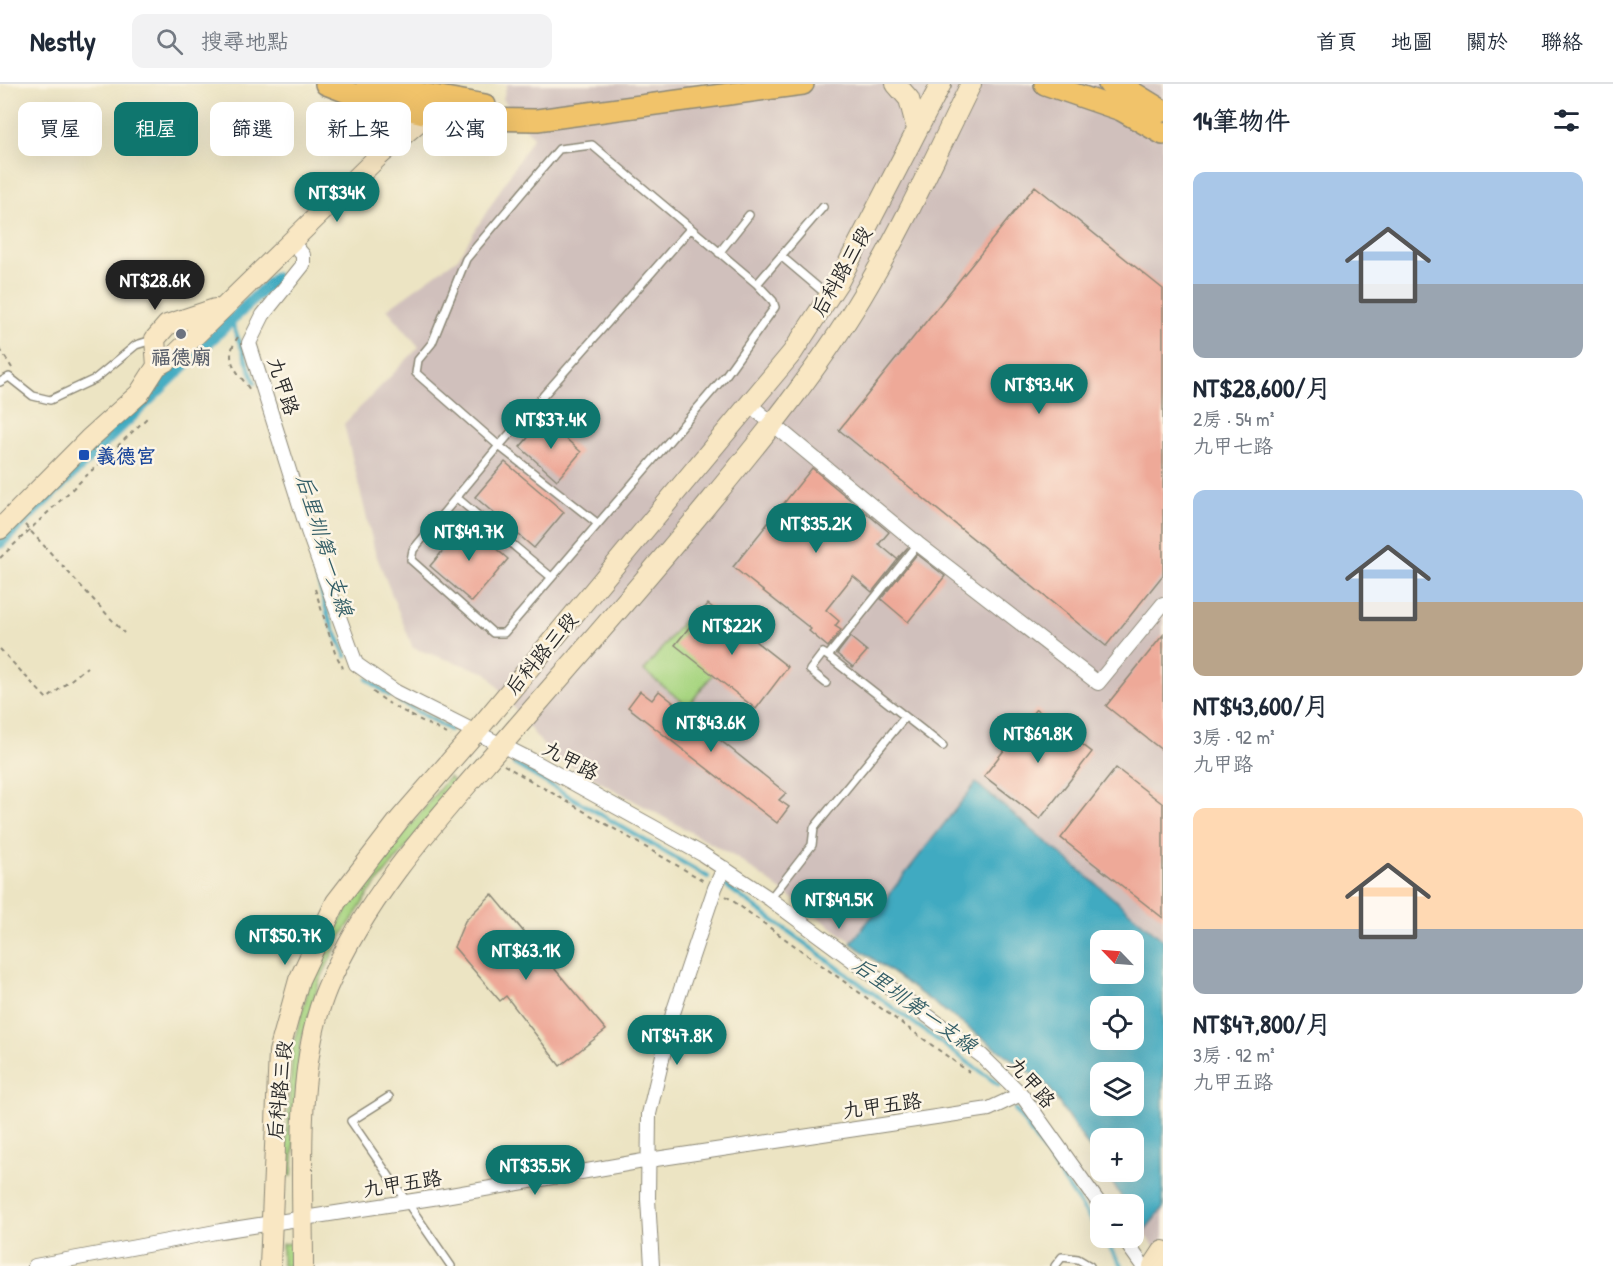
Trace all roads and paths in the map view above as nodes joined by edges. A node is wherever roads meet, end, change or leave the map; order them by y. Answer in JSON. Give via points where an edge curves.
{"nodes":[{"id":1,"x":326,"y":84,"type":"edge"},
{"id":2,"x":367,"y":84,"type":"edge"},
{"id":3,"x":699,"y":84,"type":"edge"},
{"id":4,"x":803,"y":84,"type":"edge"},
{"id":5,"x":896,"y":84,"type":"edge"},
{"id":6,"x":941,"y":84,"type":"edge"},
{"id":7,"x":971,"y":84,"type":"edge"},
{"id":8,"x":1045,"y":84,"type":"edge"},
{"id":9,"x":1109,"y":84,"type":"edge"},
{"id":10,"x":448,"y":92,"type":"edge"},
{"id":11,"x":1163,"y":111,"type":"edge"},
{"id":12,"x":423,"y":113,"type":"edge"},
{"id":13,"x":423,"y":119,"type":"edge"},
{"id":14,"x":507,"y":119,"type":"edge"},
{"id":15,"x":917,"y":129,"type":"junction"},
{"id":16,"x":1163,"y":134,"type":"edge"},
{"id":17,"x":823,"y":207,"type":"dead end"},
{"id":18,"x":749,"y":216,"type":"dead end"},
{"id":19,"x":690,"y":229,"type":"junction"},
{"id":20,"x":291,"y":241,"type":"junction"},
{"id":21,"x":719,"y":253,"type":"junction"},
{"id":22,"x":781,"y":256,"type":"junction"},
{"id":23,"x":757,"y":284,"type":"junction"},
{"id":24,"x":829,"y":296,"type":"junction"},
{"id":25,"x":222,"y":307,"type":"junction"},
{"id":26,"x":155,"y":339,"type":"junction"},
{"id":27,"x":0,"y":349,"type":"edge"},
{"id":28,"x":158,"y":366,"type":"junction"},
{"id":29,"x":0,"y":382,"type":"edge"},
{"id":30,"x":18,"y":385,"type":"junction"},
{"id":31,"x":750,"y":405,"type":"junction"},
{"id":32,"x":147,"y":418,"type":"dead end"},
{"id":33,"x":772,"y":424,"type":"junction"},
{"id":34,"x":499,"y":446,"type":"junction"},
{"id":35,"x":457,"y":498,"type":"junction"},
{"id":36,"x":15,"y":514,"type":"junction"},
{"id":37,"x":597,"y":523,"type":"junction"},
{"id":38,"x":0,"y":529,"type":"edge"},
{"id":39,"x":29,"y":530,"type":"junction"},
{"id":40,"x":918,"y":544,"type":"junction"},
{"id":41,"x":0,"y":558,"type":"edge"},
{"id":42,"x":550,"y":576,"type":"junction"},
{"id":43,"x":1163,"y":604,"type":"edge"},
{"id":44,"x":124,"y":633,"type":"dead end"},
{"id":45,"x":0,"y":649,"type":"edge"},
{"id":46,"x":828,"y":656,"type":"junction"},
{"id":47,"x":87,"y":667,"type":"dead end"},
{"id":48,"x":826,"y":684,"type":"dead end"},
{"id":49,"x":905,"y":717,"type":"junction"},
{"id":50,"x":475,"y":733,"type":"junction"},
{"id":51,"x":501,"y":745,"type":"junction"},
{"id":52,"x":943,"y":746,"type":"dead end"},
{"id":53,"x":724,"y":868,"type":"junction"},
{"id":54,"x":770,"y":899,"type":"junction"},
{"id":55,"x":1021,"y":1094,"type":"junction"},
{"id":56,"x":389,"y":1097,"type":"dead end"},
{"id":57,"x":649,"y":1160,"type":"junction"},
{"id":58,"x":1092,"y":1194,"type":"edge"},
{"id":59,"x":408,"y":1202,"type":"junction"},
{"id":60,"x":303,"y":1220,"type":"junction"},
{"id":61,"x":270,"y":1224,"type":"junction"},
{"id":62,"x":1130,"y":1248,"type":"edge"},
{"id":63,"x":1163,"y":1251,"type":"edge"},
{"id":64,"x":1163,"y":1260,"type":"edge"},
{"id":65,"x":35,"y":1266,"type":"edge"},
{"id":66,"x":270,"y":1266,"type":"edge"},
{"id":67,"x":303,"y":1266,"type":"edge"},
{"id":68,"x":451,"y":1266,"type":"edge"},
{"id":69,"x":652,"y":1266,"type":"edge"},
{"id":70,"x":1055,"y":1266,"type":"edge"},
{"id":71,"x":1090,"y":1266,"type":"edge"},
{"id":72,"x":1143,"y":1266,"type":"edge"},
{"id":73,"x":1155,"y":1266,"type":"edge"}],
"edges":[{"from":1,"to":12,"type":"main road","via":[[368,100]]},
{"from":2,"to":10,"type":"main road"},
{"from":3,"to":10,"type":"main road","via":[[535,106],[472,105]]},
{"from":4,"to":14,"type":"main road","via":[[537,120]]},
{"from":5,"to":15,"type":"street","via":[[909,99]]},
{"from":6,"to":15,"type":"street","name":"后科路三段"},
{"from":7,"to":33,"type":"street","name":"后科路三段","via":[[862,296]]},
{"from":8,"to":16,"type":"main road","via":[[1121,111]]},
{"from":9,"to":11,"type":"main road","via":[[1132,92]]},
{"from":13,"to":20,"type":"street"},
{"from":15,"to":24,"type":"street","name":"后科路三段"},
{"from":17,"to":22,"type":"lane"},
{"from":18,"to":21,"type":"lane"},
{"from":19,"to":21,"type":"lane"},
{"from":19,"to":34,"type":"lane"},
{"from":19,"to":34,"type":"lane","via":[[592,145],[559,149],[466,259],[432,343],[418,360],[416,373]]},
{"from":20,"to":25,"type":"street"},
{"from":20,"to":50,"type":"street","name":"九甲路","via":[[303,255],[303,265],[263,315],[249,343],[344,634],[356,664],[396,692]]},
{"from":21,"to":23,"type":"lane"},
{"from":22,"to":23,"type":"lane"},
{"from":22,"to":24,"type":"lane"},
{"from":23,"to":37,"type":"lane","via":[[775,307],[726,375]]},
{"from":24,"to":31,"type":"street","name":"后科路三段","via":[[792,353]]},
{"from":25,"to":26,"type":"street","via":[[167,325]]},
{"from":25,"to":28,"type":"street","via":[[173,357]]},
{"from":26,"to":28,"type":"street"},
{"from":26,"to":30,"type":"lane","via":[[136,345],[95,379],[50,400],[33,396]]},
{"from":27,"to":30,"type":"path","via":[[8,357]]},
{"from":28,"to":36,"type":"street","via":[[140,394]]},
{"from":29,"to":30,"type":"lane","via":[[9,377]]},
{"from":31,"to":33,"type":"street"},
{"from":31,"to":50,"type":"street","name":"后科路三段"},
{"from":32,"to":39,"type":"path"},
{"from":33,"to":40,"type":"street"},
{"from":33,"to":51,"type":"street","name":"后科路三段","via":[[711,501]]},
{"from":34,"to":35,"type":"lane"},
{"from":34,"to":37,"type":"lane"},
{"from":35,"to":42,"type":"lane"},
{"from":35,"to":42,"type":"lane","via":[[414,550],[411,560],[493,633],[504,633]]},
{"from":36,"to":38,"type":"street"},
{"from":36,"to":39,"type":"path"},
{"from":37,"to":42,"type":"lane"},
{"from":39,"to":41,"type":"path"},
{"from":39,"to":44,"type":"path"},
{"from":40,"to":43,"type":"street","via":[[1098,683]]},
{"from":40,"to":46,"type":"lane"},
{"from":45,"to":47,"type":"path","via":[[47,699]]},
{"from":46,"to":48,"type":"lane","via":[[823,654],[810,670]]},
{"from":46,"to":49,"type":"lane"},
{"from":49,"to":52,"type":"lane"},
{"from":49,"to":54,"type":"lane","via":[[814,828],[812,845]]},
{"from":50,"to":51,"type":"street","name":"九甲路"},
{"from":50,"to":61,"type":"street","name":"后科路三段","via":[[400,819],[336,902],[299,980],[279,1052]]},
{"from":51,"to":53,"type":"street","name":"九甲路"},
{"from":51,"to":60,"type":"street","name":"后科路三段","via":[[420,838],[360,920],[326,991],[308,1064]]},
{"from":53,"to":54,"type":"street","name":"九甲路"},
{"from":53,"to":57,"type":"street","via":[[673,1013],[649,1114]]},
{"from":54,"to":55,"type":"street","name":"九甲路","via":[[982,1056]]},
{"from":55,"to":57,"type":"street","name":"九甲五路","via":[[988,1109]]},
{"from":55,"to":58,"type":"street","name":"九甲路"},
{"from":56,"to":59,"type":"lane","via":[[351,1121]]},
{"from":57,"to":59,"type":"street","name":"九甲五路"},
{"from":57,"to":69,"type":"street"},
{"from":59,"to":60,"type":"street","name":"九甲五路"},
{"from":59,"to":68,"type":"lane"},
{"from":60,"to":61,"type":"street","name":"九甲五路"},
{"from":60,"to":67,"type":"street","name":"后科路三段"},
{"from":61,"to":65,"type":"street","name":"九甲五路"},
{"from":61,"to":66,"type":"street","name":"后科路三段"},
{"from":62,"to":72,"type":"street"},
{"from":63,"to":73,"type":"street"},
{"from":64,"to":73,"type":"street"},
{"from":70,"to":71,"type":"lane","via":[[1062,1257],[1078,1258]]}]}
